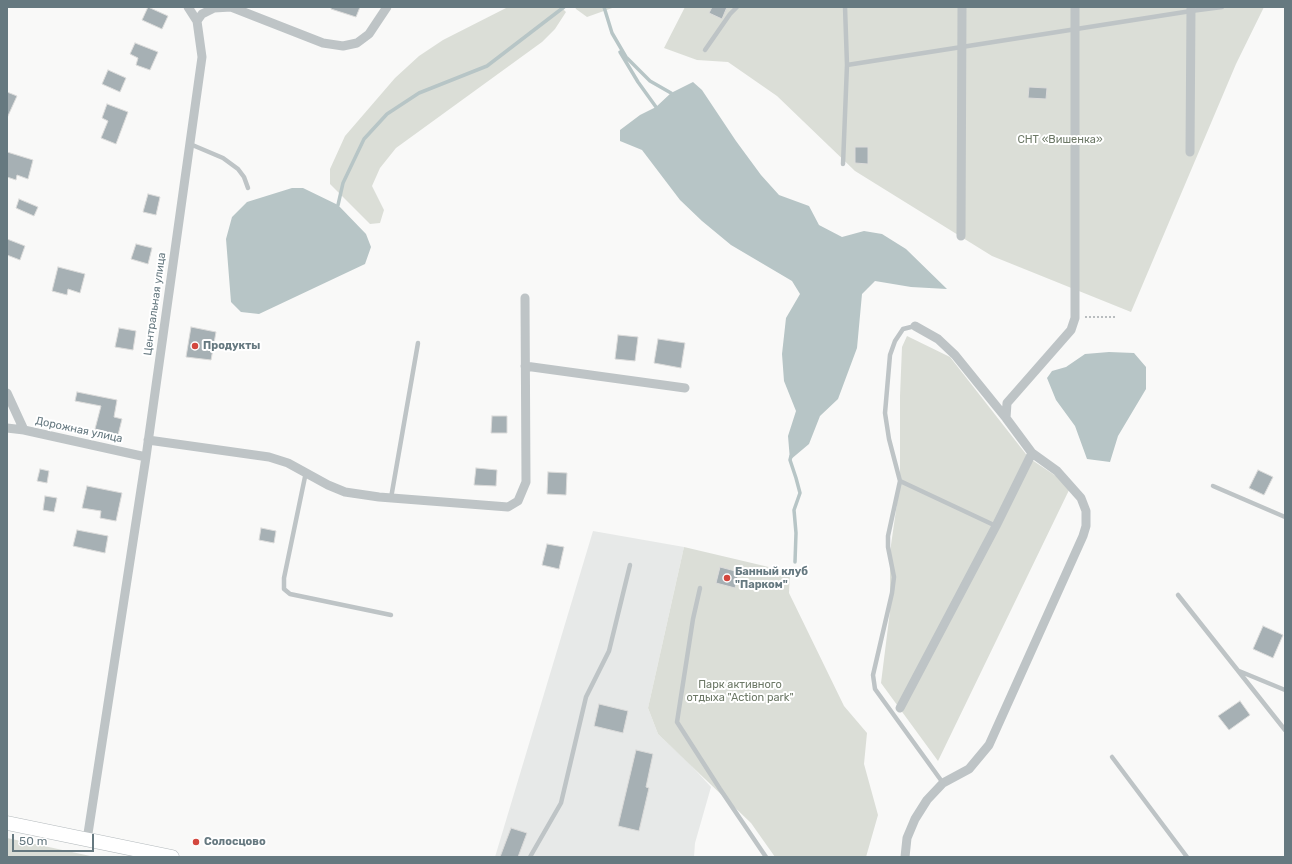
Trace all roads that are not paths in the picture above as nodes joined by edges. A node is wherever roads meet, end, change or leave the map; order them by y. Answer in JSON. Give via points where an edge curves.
{"nodes":[{"id":1,"x":188,"y":7,"type":"edge"},
{"id":2,"x":388,"y":7,"type":"edge"},
{"id":3,"x":737,"y":7,"type":"edge"},
{"id":4,"x":845,"y":7,"type":"edge"},
{"id":5,"x":962,"y":7,"type":"edge"},
{"id":6,"x":1075,"y":7,"type":"edge"},
{"id":7,"x":1222,"y":7,"type":"edge"},
{"id":8,"x":1191,"y":9,"type":"edge"},
{"id":9,"x":197,"y":21,"type":"junction"},
{"id":10,"x":1076,"y":29,"type":"junction"},
{"id":11,"x":962,"y":47,"type":"junction"},
{"id":12,"x":705,"y":50,"type":"dead end"},
{"id":13,"x":847,"y":66,"type":"junction"},
{"id":14,"x":190,"y":144,"type":"junction"},
{"id":15,"x":1190,"y":152,"type":"dead end"},
{"id":16,"x":843,"y":164,"type":"dead end"},
{"id":17,"x":248,"y":188,"type":"dead end"},
{"id":18,"x":961,"y":236,"type":"dead end"},
{"id":19,"x":525,"y":298,"type":"dead end"},
{"id":20,"x":915,"y":326,"type":"joint"},
{"id":21,"x":418,"y":343,"type":"dead end"},
{"id":22,"x":525,"y":366,"type":"junction"},
{"id":23,"x":686,"y":388,"type":"dead end"},
{"id":24,"x":7,"y":393,"type":"edge"},
{"id":25,"x":1006,"y":418,"type":"junction"},
{"id":26,"x":7,"y":428,"type":"edge"},
{"id":27,"x":24,"y":430,"type":"junction"},
{"id":28,"x":148,"y":440,"type":"junction"},
{"id":29,"x":1032,"y":453,"type":"junction"},
{"id":30,"x":146,"y":457,"type":"junction"},
{"id":31,"x":306,"y":472,"type":"junction"},
{"id":32,"x":900,"y":481,"type":"junction"},
{"id":33,"x":1213,"y":486,"type":"dead end"},
{"id":34,"x":391,"y":498,"type":"junction"},
{"id":35,"x":1285,"y":517,"type":"edge"},
{"id":36,"x":996,"y":526,"type":"junction"},
{"id":37,"x":630,"y":565,"type":"dead end"},
{"id":38,"x":700,"y":588,"type":"dead end"},
{"id":39,"x":1178,"y":596,"type":"dead end"},
{"id":40,"x":391,"y":615,"type":"dead end"},
{"id":41,"x":1238,"y":670,"type":"junction"},
{"id":42,"x":1285,"y":690,"type":"edge"},
{"id":43,"x":900,"y":708,"type":"dead end"},
{"id":44,"x":1285,"y":730,"type":"edge"},
{"id":45,"x":1112,"y":757,"type":"dead end"},
{"id":46,"x":943,"y":783,"type":"junction"},
{"id":47,"x":7,"y":823,"type":"edge"},
{"id":48,"x":86,"y":840,"type":"junction"},
{"id":49,"x":172,"y":857,"type":"edge"},
{"id":50,"x":530,"y":857,"type":"edge"},
{"id":51,"x":766,"y":857,"type":"edge"},
{"id":52,"x":905,"y":857,"type":"edge"},
{"id":53,"x":1187,"y":857,"type":"edge"}],
"edges":[{"from":1,"to":9,"type":"street"},
{"from":2,"to":9,"type":"street","via":[[369,34],[357,43],[343,46],[323,43],[232,7],[214,8],[202,14]]},
{"from":3,"to":12,"type":"lane"},
{"from":4,"to":13,"type":"lane"},
{"from":5,"to":11,"type":"street"},
{"from":6,"to":10,"type":"street"},
{"from":7,"to":8,"type":"lane"},
{"from":8,"to":10,"type":"lane"},
{"from":8,"to":15,"type":"street"},
{"from":9,"to":14,"type":"street","name":"Центральная улица","via":[[202,57]]},
{"from":10,"to":11,"type":"lane"},
{"from":10,"to":25,"type":"street","via":[[1075,318],[1071,330],[1007,403]]},
{"from":11,"to":13,"type":"lane"},
{"from":11,"to":18,"type":"street"},
{"from":13,"to":16,"type":"lane"},
{"from":14,"to":17,"type":"lane","via":[[233,165],[244,177]]},
{"from":14,"to":28,"type":"street","name":"Центральная улица"},
{"from":19,"to":22,"type":"street"},
{"from":20,"to":25,"type":"street","via":[[938,340],[955,355]]},
{"from":20,"to":32,"type":"lane","via":[[903,329],[890,355],[885,413]]},
{"from":21,"to":34,"type":"lane"},
{"from":22,"to":23,"type":"street"},
{"from":22,"to":34,"type":"street","via":[[526,482],[518,501],[508,507]]},
{"from":24,"to":27,"type":"street"},
{"from":25,"to":29,"type":"street"},
{"from":26,"to":27,"type":"street","name":"Дорожная улица"},
{"from":27,"to":30,"type":"street","name":"Дорожная улица"},
{"from":28,"to":30,"type":"street","name":"Центральная улица"},
{"from":28,"to":31,"type":"street","via":[[269,457]]},
{"from":29,"to":36,"type":"street"},
{"from":29,"to":46,"type":"street","via":[[1057,471],[1081,498],[1086,511],[1086,526],[989,744],[969,769]]},
{"from":30,"to":48,"type":"street","name":"Центральная улица"},
{"from":31,"to":34,"type":"street","via":[[345,492]]},
{"from":31,"to":40,"type":"lane","via":[[284,578],[284,589],[290,594]]},
{"from":32,"to":36,"type":"lane"},
{"from":32,"to":46,"type":"lane","via":[[888,536],[894,577],[873,675],[875,689]]},
{"from":33,"to":35,"type":"lane"},
{"from":36,"to":43,"type":"street"},
{"from":37,"to":50,"type":"lane","via":[[609,651],[586,697],[561,804]]},
{"from":38,"to":51,"type":"lane","via":[[692,619],[677,722]]},
{"from":39,"to":41,"type":"lane"},
{"from":41,"to":42,"type":"lane"},
{"from":41,"to":44,"type":"lane"},
{"from":45,"to":53,"type":"lane"},
{"from":46,"to":52,"type":"street","via":[[927,800],[915,819],[907,838]]},
{"from":47,"to":48,"type":"main road"},
{"from":48,"to":49,"type":"main road"}]}
